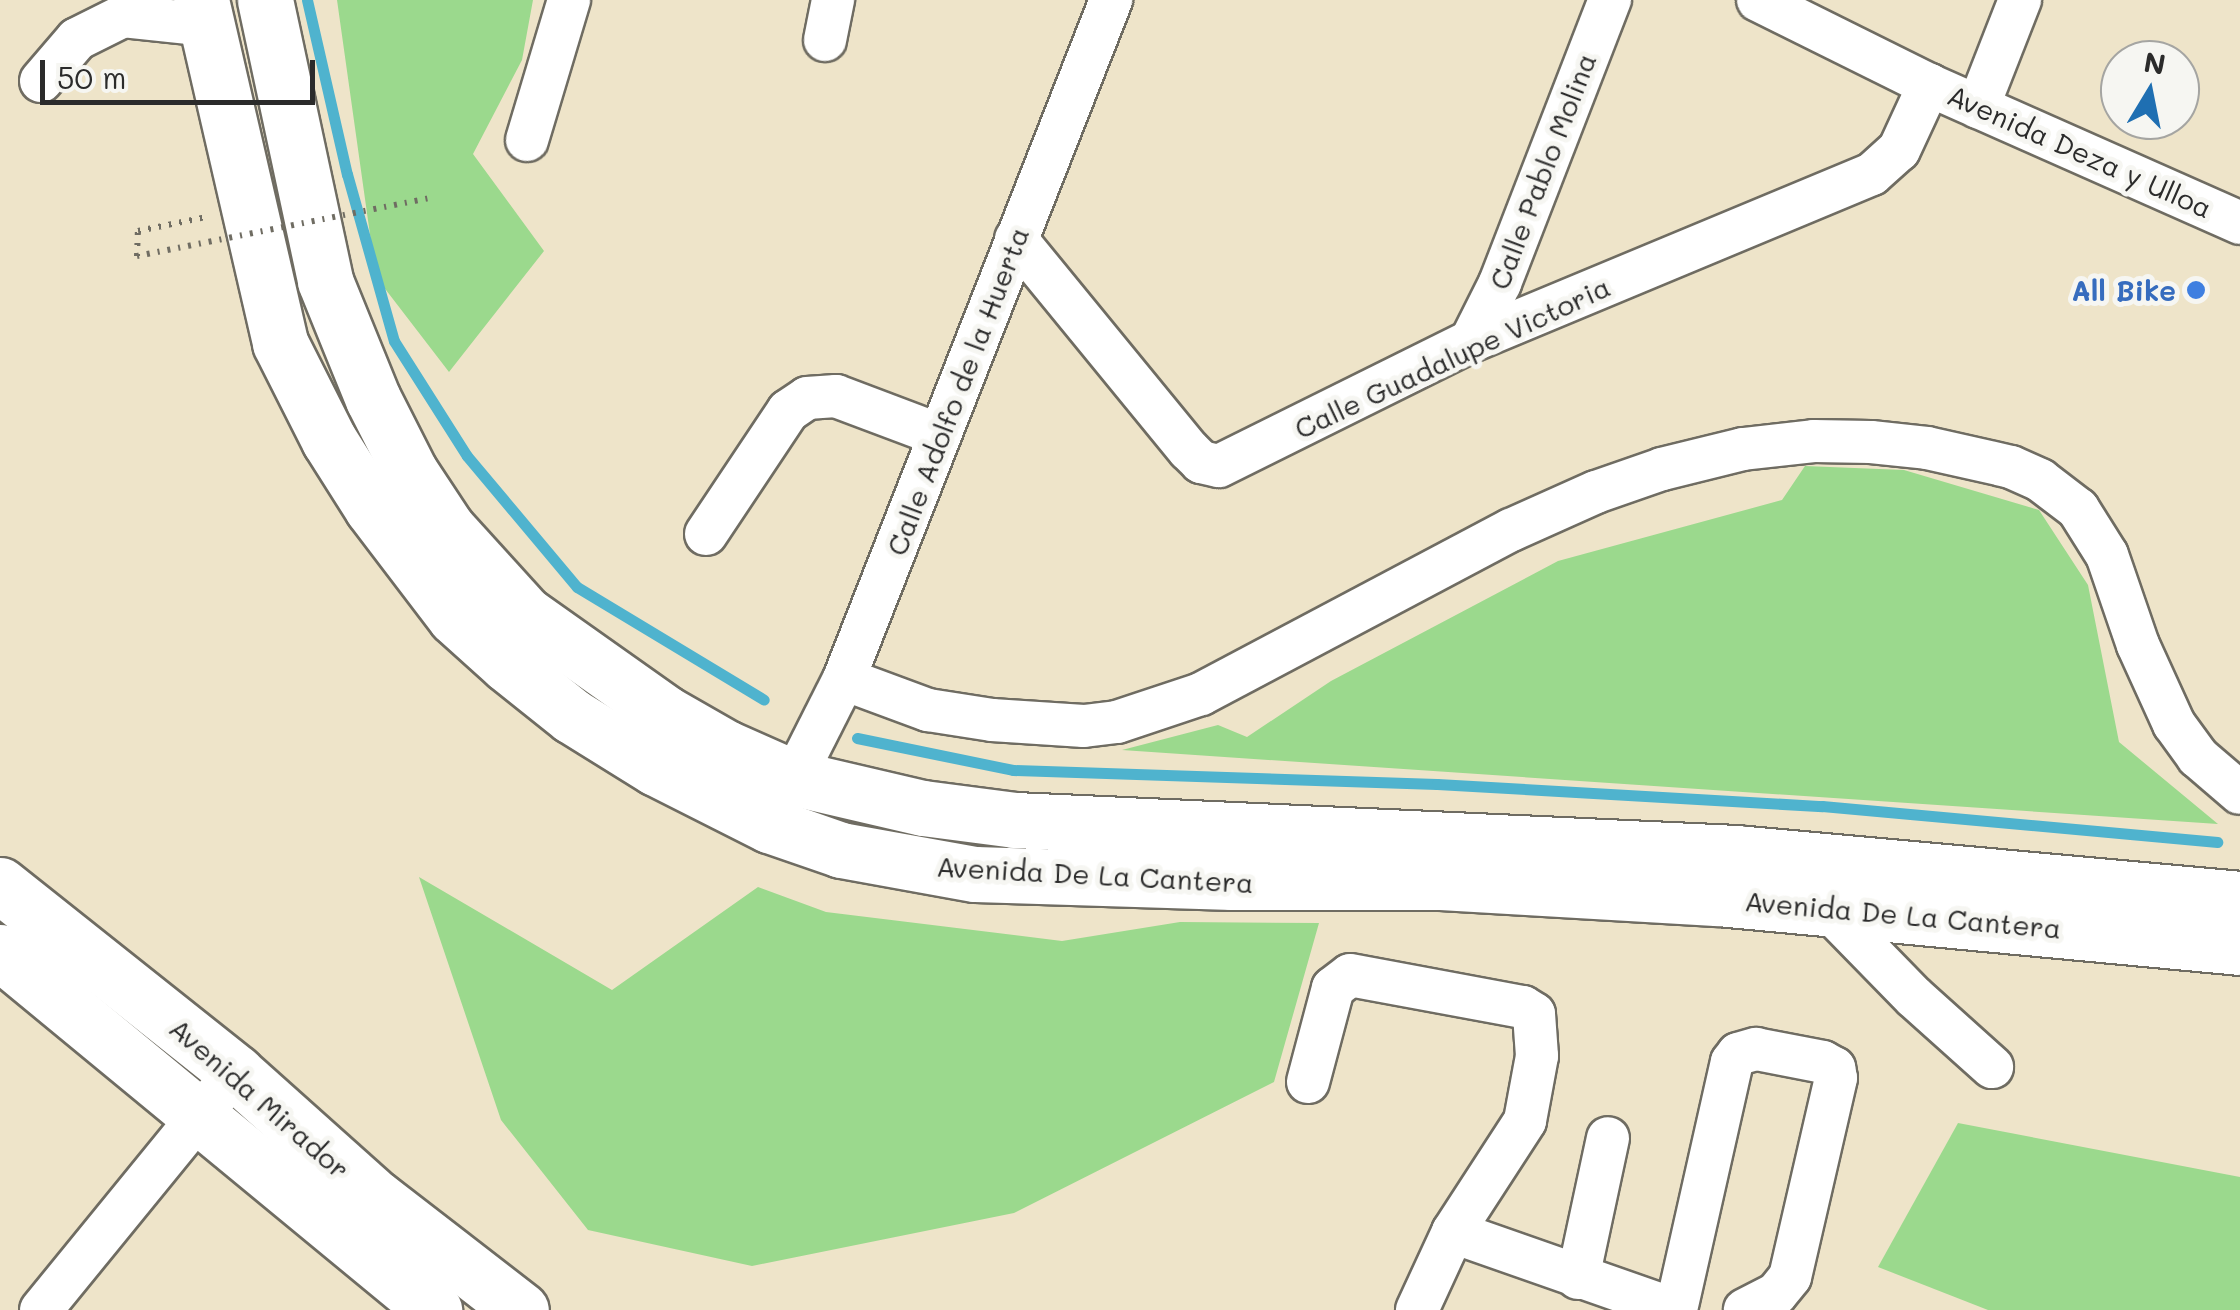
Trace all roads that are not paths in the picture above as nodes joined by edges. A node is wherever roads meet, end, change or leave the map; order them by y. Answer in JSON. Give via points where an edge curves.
{"nodes":[{"id":1,"x":265,"y":0,"type":"edge"},
{"id":2,"x":569,"y":0,"type":"edge"},
{"id":3,"x":1111,"y":0,"type":"edge"},
{"id":4,"x":1610,"y":0,"type":"edge"},
{"id":5,"x":1758,"y":0,"type":"edge"},
{"id":6,"x":2020,"y":0,"type":"edge"},
{"id":7,"x":134,"y":8,"type":"edge"},
{"id":8,"x":203,"y":13,"type":"edge"},
{"id":9,"x":42,"y":81,"type":"dead end"},
{"id":10,"x":1929,"y":85,"type":"junction"},
{"id":11,"x":1978,"y":107,"type":"junction"},
{"id":12,"x":527,"y":140,"type":"dead end"},
{"id":13,"x":2240,"y":223,"type":"edge"},
{"id":14,"x":1016,"y":239,"type":"junction"},
{"id":15,"x":1472,"y":341,"type":"junction"},
{"id":16,"x":382,"y":415,"type":"junction"},
{"id":17,"x":940,"y":435,"type":"junction"},
{"id":18,"x":329,"y":440,"type":"junction"},
{"id":19,"x":706,"y":534,"type":"dead end"},
{"id":20,"x":844,"y":679,"type":"junction"},
{"id":21,"x":794,"y":778,"type":"junction"},
{"id":22,"x":2240,"y":793,"type":"edge"},
{"id":23,"x":0,"y":885,"type":"edge"},
{"id":24,"x":2240,"y":899,"type":"edge"},
{"id":25,"x":1828,"y":909,"type":"junction"},
{"id":26,"x":2240,"y":947,"type":"edge"},
{"id":27,"x":0,"y":952,"type":"edge"},
{"id":28,"x":1992,"y":1067,"type":"dead end"},
{"id":29,"x":236,"y":1073,"type":"junction"},
{"id":30,"x":1308,"y":1082,"type":"dead end"},
{"id":31,"x":198,"y":1116,"type":"junction"},
{"id":32,"x":1608,"y":1138,"type":"dead end"},
{"id":33,"x":1453,"y":1232,"type":"junction"},
{"id":34,"x":1578,"y":1278,"type":"junction"},
{"id":35,"x":42,"y":1310,"type":"edge"},
{"id":36,"x":434,"y":1310,"type":"edge"},
{"id":37,"x":520,"y":1310,"type":"edge"},
{"id":38,"x":1416,"y":1310,"type":"edge"},
{"id":39,"x":1676,"y":1310,"type":"edge"},
{"id":40,"x":1745,"y":1310,"type":"edge"}],
"edges":[{"from":1,"to":16,"type":"main road","name":"Avenida De La Cantera","via":[[325,281]]},
{"from":2,"to":12,"type":"street"},
{"from":3,"to":14,"type":"street","name":"Calle Adolfo de la Huerta"},
{"from":4,"to":15,"type":"street","name":"Calle Pablo Molina"},
{"from":5,"to":10,"type":"street","name":"Avenida Deza y Ulloa"},
{"from":6,"to":11,"type":"street"},
{"from":7,"to":8,"type":"street"},
{"from":7,"to":9,"type":"street","via":[[77,39]]},
{"from":8,"to":18,"type":"main road","name":"Avenida De La Cantera","via":[[280,343]]},
{"from":10,"to":11,"type":"street","name":"Avenida Deza y Ulloa"},
{"from":10,"to":15,"type":"street","name":"Calle Guadalupe Victoria","via":[[1899,150],[1872,174]]},
{"from":11,"to":13,"type":"street","name":"Avenida Deza y Ulloa"},
{"from":14,"to":15,"type":"street","name":"Calle Guadalupe Victoria","via":[[1189,450],[1210,465],[1227,464]]},
{"from":14,"to":17,"type":"street","name":"Calle Adolfo de la Huerta"},
{"from":16,"to":18,"type":"main road"},
{"from":16,"to":21,"type":"main road","name":"Avenida De La Cantera","via":[[447,528],[525,614],[664,713]]},
{"from":17,"to":19,"type":"street","via":[[836,396],[807,398],[788,411]]},
{"from":17,"to":20,"type":"street","name":"Calle Adolfo de la Huerta"},
{"from":18,"to":25,"type":"main road","name":"Avenida De La Cantera","via":[[413,567],[506,664],[572,716],[656,768],[769,825],[840,850],[975,874],[1438,882]]},
{"from":20,"to":21,"type":"street","name":"Calle Adolfo de la Huerta"},
{"from":20,"to":22,"type":"street","via":[[915,706],[992,720],[1118,722],[1201,694],[1596,492],[1744,449],[1871,442],[2010,467],[2078,509],[2108,555],[2174,724],[2198,757]]},
{"from":21,"to":24,"type":"main road","name":"Avenida De La Cantera","via":[[922,808],[1015,820],[1736,853]]},
{"from":23,"to":29,"type":"main road","name":"Avenida Mirador"},
{"from":25,"to":26,"type":"main road","name":"Avenida De La Cantera"},
{"from":25,"to":28,"type":"street"},
{"from":27,"to":31,"type":"main road","name":"Avenida Mirador"},
{"from":29,"to":31,"type":"street"},
{"from":29,"to":37,"type":"main road","name":"Avenida Mirador","via":[[376,1198]]},
{"from":30,"to":33,"type":"street","via":[[1333,988],[1350,974],[1530,1010],[1537,1056],[1525,1121]]},
{"from":31,"to":35,"type":"street"},
{"from":31,"to":36,"type":"main road","name":"Avenida Mirador"},
{"from":32,"to":34,"type":"street"},
{"from":33,"to":34,"type":"street"},
{"from":33,"to":38,"type":"street"},
{"from":34,"to":39,"type":"street"},
{"from":39,"to":40,"type":"street","via":[[1732,1062],[1756,1049],[1824,1062],[1836,1078],[1790,1276],[1776,1294]]}]}
